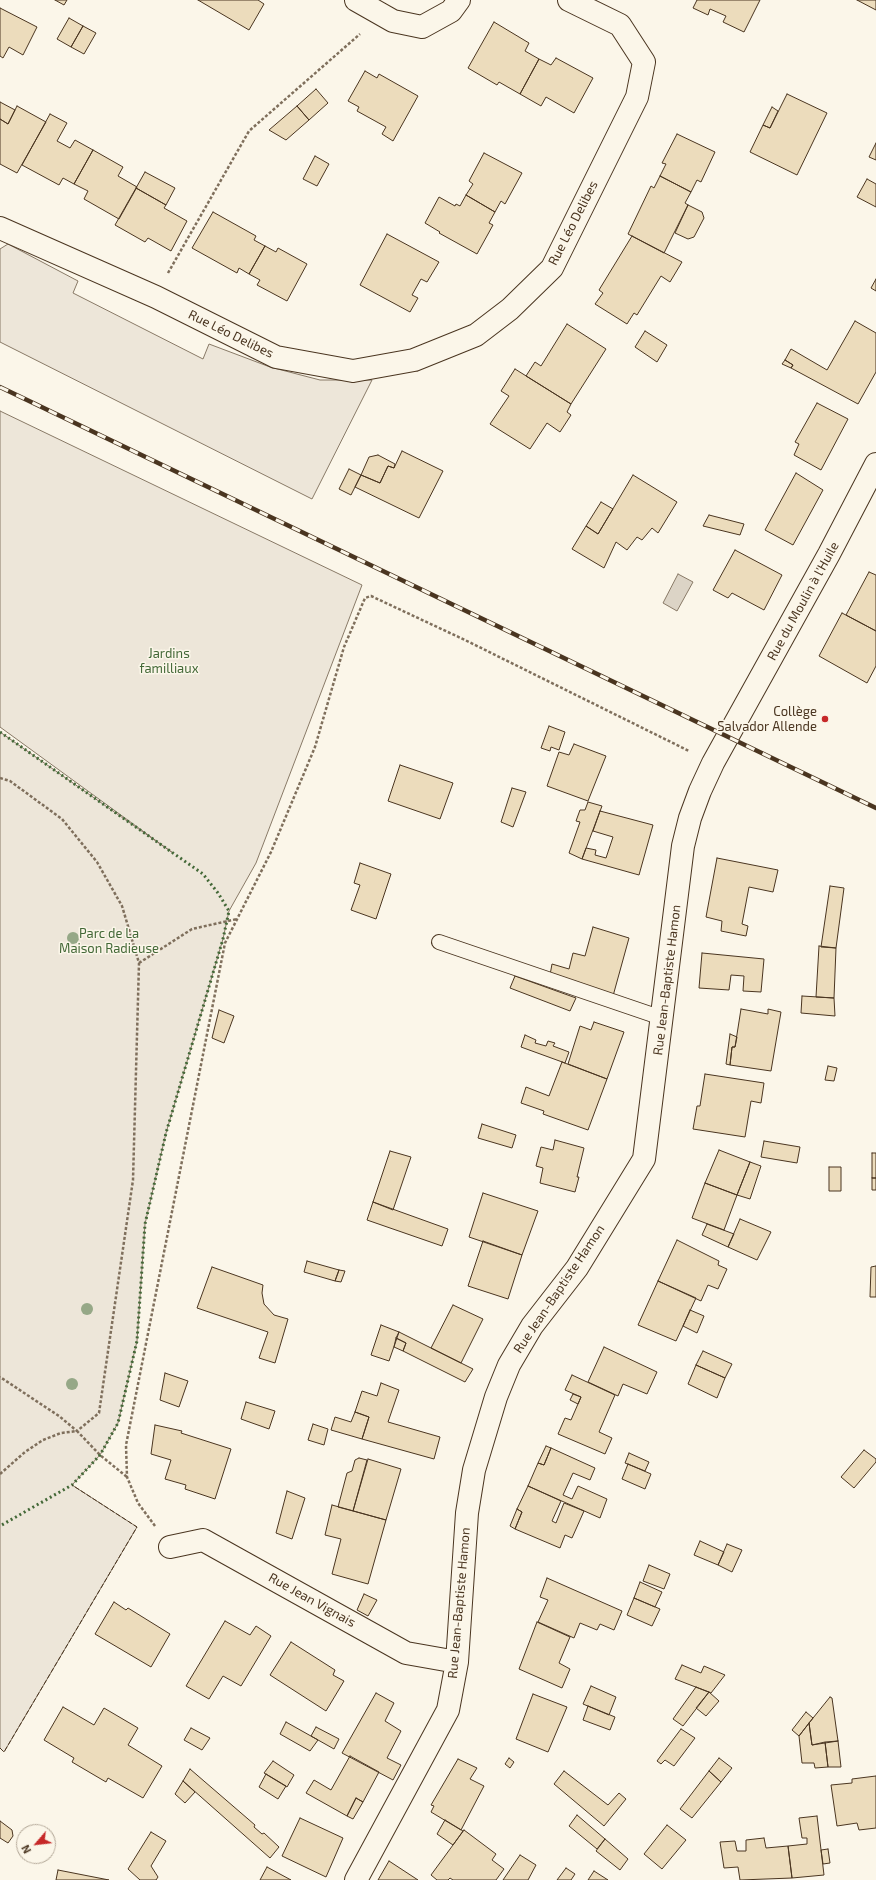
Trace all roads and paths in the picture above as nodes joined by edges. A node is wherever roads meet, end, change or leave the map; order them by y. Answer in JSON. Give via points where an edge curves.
{"nodes":[{"id":1,"x":459,"y":0,"type":"edge"},
{"id":2,"x":569,"y":0,"type":"edge"},
{"id":3,"x":364,"y":5,"type":"edge"},
{"id":4,"x":0,"y":228,"type":"edge"},
{"id":5,"x":156,"y":297,"type":"junction"},
{"id":6,"x":876,"y":464,"type":"edge"},
{"id":7,"x":727,"y":737,"type":"joint"},
{"id":8,"x":713,"y":763,"type":"junction"},
{"id":9,"x":0,"y":778,"type":"edge"},
{"id":10,"x":237,"y":919,"type":"junction"},
{"id":11,"x":438,"y":942,"type":"dead end"},
{"id":12,"x":139,"y":963,"type":"junction"},
{"id":13,"x":662,"y":1018,"type":"junction"},
{"id":14,"x":0,"y":1377,"type":"edge"},
{"id":15,"x":77,"y":1431,"type":"junction"},
{"id":16,"x":0,"y":1474,"type":"edge"},
{"id":17,"x":127,"y":1477,"type":"junction"},
{"id":18,"x":170,"y":1547,"type":"joint"},
{"id":19,"x":457,"y":1662,"type":"junction"},
{"id":20,"x":356,"y":1880,"type":"edge"}],
"edges":[{"from":1,"to":3,"type":"street","via":[[451,12],[422,27],[393,22]]},
{"from":2,"to":5,"type":"street","name":"Rue Léo Delibes","via":[[620,25],[644,62],[637,97],[552,268],[510,309],[476,335],[414,360],[353,371],[276,357]]},
{"from":3,"to":5,"type":"path","via":[[366,28],[250,131]]},
{"from":4,"to":5,"type":"street","name":"Rue Léo Delibes"},
{"from":6,"to":7,"type":"street","name":"Rue du Moulin à l'Huile"},
{"from":7,"to":8,"type":"street","name":"Rue Jean-Baptiste Hamon"},
{"from":8,"to":10,"type":"path","via":[[370,596],[365,598],[344,647],[315,747],[271,852]]},
{"from":8,"to":13,"type":"street","name":"Rue Jean-Baptiste Hamon","via":[[690,818],[683,846]]},
{"from":9,"to":12,"type":"path","via":[[10,781],[62,819],[96,862],[122,906]]},
{"from":10,"to":12,"type":"path","via":[[192,929]]},
{"from":10,"to":17,"type":"path","via":[[225,943],[126,1445]]},
{"from":11,"to":13,"type":"lane"},
{"from":12,"to":15,"type":"path","via":[[132,1180],[98,1413]]},
{"from":13,"to":19,"type":"street","name":"Rue Jean-Baptiste Hamon","via":[[644,1159],[577,1268],[532,1326],[509,1365],[496,1397],[474,1470],[467,1513]]},
{"from":14,"to":15,"type":"path"},
{"from":15,"to":16,"type":"path","via":[[61,1433],[43,1440]]},
{"from":15,"to":17,"type":"path","via":[[100,1455]]},
{"from":17,"to":18,"type":"path","via":[[138,1503]]},
{"from":18,"to":19,"type":"street","name":"Rue Jean Vignais","via":[[203,1540],[406,1653]]},
{"from":19,"to":20,"type":"street","name":"Rue Jean-Baptiste Hamon","via":[[448,1710]]}]}
